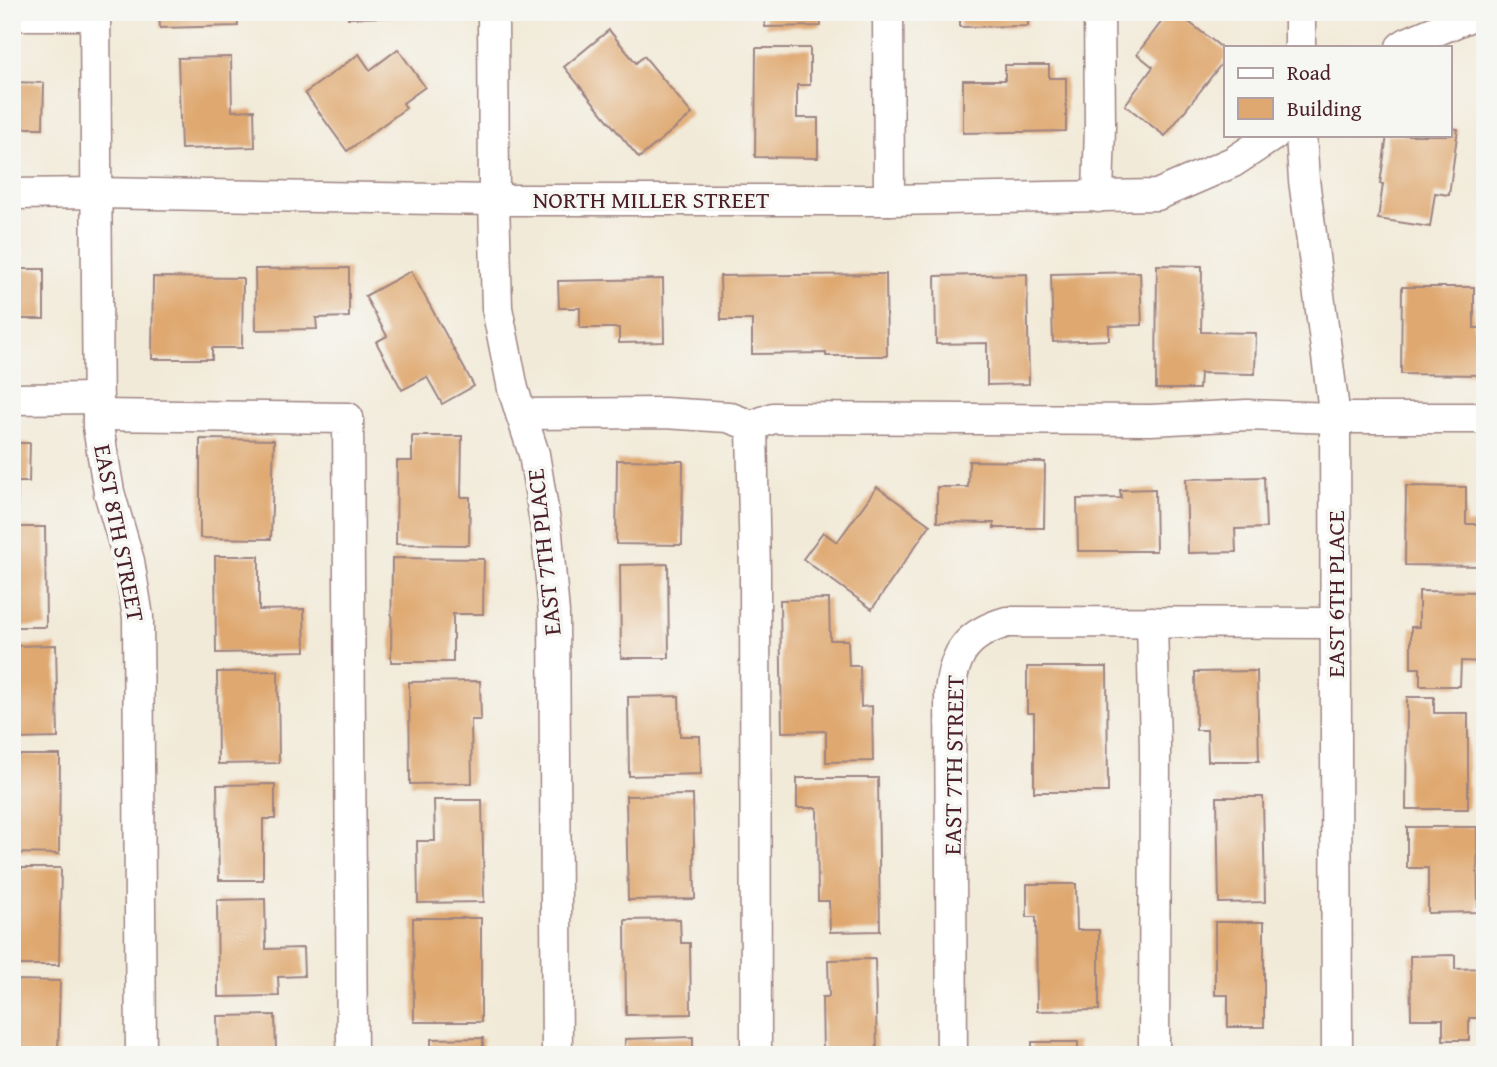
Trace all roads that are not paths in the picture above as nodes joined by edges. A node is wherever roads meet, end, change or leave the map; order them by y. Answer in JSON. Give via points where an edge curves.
{"nodes":[{"id":1,"x":493,"y":12,"type":"edge"},
{"id":2,"x":888,"y":12,"type":"edge"},
{"id":3,"x":1099,"y":12,"type":"edge"},
{"id":4,"x":1300,"y":12,"type":"edge"},
{"id":5,"x":1480,"y":12,"type":"edge"},
{"id":6,"x":95,"y":14,"type":"edge"},
{"id":7,"x":12,"y":15,"type":"edge"},
{"id":8,"x":1300,"y":46,"type":"edge"},
{"id":9,"x":1402,"y":46,"type":"edge"},
{"id":10,"x":1272,"y":136,"type":"edge"},
{"id":11,"x":1301,"y":136,"type":"edge"},
{"id":12,"x":96,"y":193,"type":"junction"},
{"id":13,"x":12,"y":194,"type":"edge"},
{"id":14,"x":1098,"y":197,"type":"junction"},
{"id":15,"x":494,"y":200,"type":"junction"},
{"id":16,"x":889,"y":200,"type":"junction"},
{"id":17,"x":12,"y":399,"type":"edge"},
{"id":18,"x":98,"y":407,"type":"junction"},
{"id":19,"x":522,"y":414,"type":"junction"},
{"id":20,"x":1335,"y":418,"type":"junction"},
{"id":21,"x":1485,"y":418,"type":"edge"},
{"id":22,"x":752,"y":426,"type":"junction"},
{"id":23,"x":1153,"y":622,"type":"junction"},
{"id":24,"x":1336,"y":623,"type":"junction"},
{"id":25,"x":141,"y":1055,"type":"edge"},
{"id":26,"x":352,"y":1055,"type":"edge"},
{"id":27,"x":557,"y":1055,"type":"edge"},
{"id":28,"x":756,"y":1055,"type":"edge"},
{"id":29,"x":952,"y":1055,"type":"edge"},
{"id":30,"x":1154,"y":1055,"type":"edge"},
{"id":31,"x":1337,"y":1055,"type":"edge"}],
"edges":[{"from":1,"to":15,"type":"street","name":"EAST 7TH PLACE"},
{"from":2,"to":16,"type":"street"},
{"from":3,"to":14,"type":"street"},
{"from":4,"to":8,"type":"street"},
{"from":5,"to":9,"type":"street"},
{"from":6,"to":7,"type":"street"},
{"from":6,"to":12,"type":"street","name":"EAST 8TH STREET"},
{"from":10,"to":14,"type":"street","name":"NORTH MILLER STREET","via":[[1233,162],[1157,195]]},
{"from":11,"to":20,"type":"street","name":"EAST 6TH PLACE"},
{"from":12,"to":13,"type":"street","name":"NORTH MILLER STREET"},
{"from":12,"to":15,"type":"street","name":"NORTH MILLER STREET"},
{"from":12,"to":18,"type":"street","name":"EAST 8TH STREET"},
{"from":14,"to":16,"type":"street","name":"NORTH MILLER STREET"},
{"from":15,"to":16,"type":"street","name":"NORTH MILLER STREET"},
{"from":15,"to":19,"type":"street","name":"EAST 7TH PLACE","via":[[498,307]]},
{"from":17,"to":18,"type":"street"},
{"from":18,"to":25,"type":"street","name":"EAST 8TH STREET","via":[[109,492],[129,561],[138,617]]},
{"from":18,"to":26,"type":"street","via":[[348,418]]},
{"from":19,"to":22,"type":"street","via":[[664,413],[729,417]]},
{"from":19,"to":27,"type":"street","name":"EAST 7TH PLACE","via":[[534,453],[554,613]]},
{"from":20,"to":21,"type":"street"},
{"from":20,"to":22,"type":"street","via":[[773,418]]},
{"from":20,"to":24,"type":"street","name":"EAST 6TH PLACE"},
{"from":22,"to":28,"type":"street"},
{"from":23,"to":24,"type":"street","name":"EAST 7TH STREET"},
{"from":23,"to":29,"type":"street","name":"EAST 7TH STREET","via":[[1007,622],[979,633],[958,657],[950,691]]},
{"from":23,"to":30,"type":"street"},
{"from":24,"to":31,"type":"street","name":"EAST 6TH PLACE"}]}
